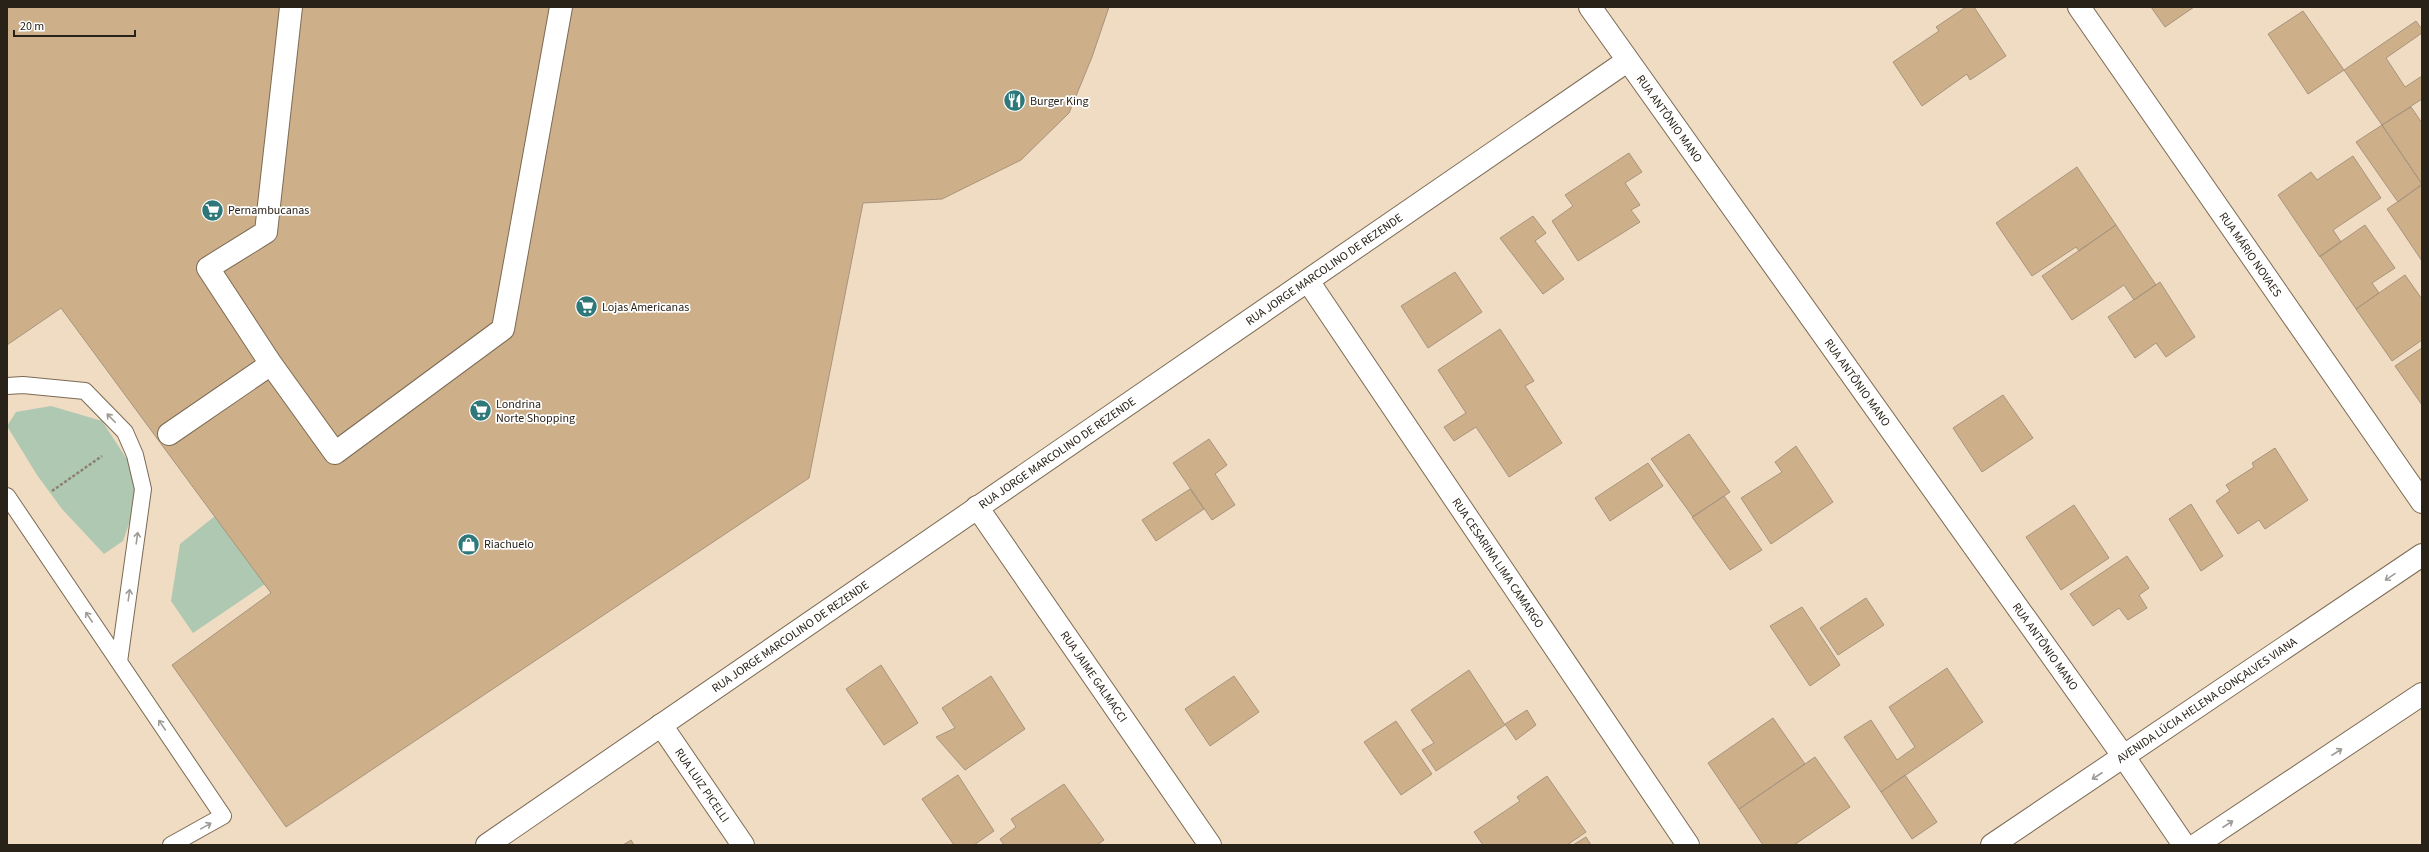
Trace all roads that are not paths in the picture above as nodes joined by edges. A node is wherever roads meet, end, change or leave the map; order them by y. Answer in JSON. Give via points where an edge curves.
{"nodes":[{"id":1,"x":291,"y":7,"type":"edge"},
{"id":2,"x":561,"y":7,"type":"edge"},
{"id":3,"x":1590,"y":7,"type":"edge"},
{"id":4,"x":2079,"y":7,"type":"edge"},
{"id":5,"x":1627,"y":61,"type":"junction"},
{"id":6,"x":1308,"y":281,"type":"junction"},
{"id":7,"x":271,"y":364,"type":"junction"},
{"id":8,"x":7,"y":386,"type":"edge"},
{"id":9,"x":169,"y":434,"type":"dead end"},
{"id":10,"x":7,"y":496,"type":"edge"},
{"id":11,"x":2422,"y":502,"type":"edge"},
{"id":12,"x":978,"y":507,"type":"junction"},
{"id":13,"x":2422,"y":555,"type":"edge"},
{"id":14,"x":120,"y":662,"type":"junction"},
{"id":15,"x":2422,"y":694,"type":"edge"},
{"id":16,"x":661,"y":725,"type":"junction"},
{"id":17,"x":2124,"y":757,"type":"junction"},
{"id":18,"x":171,"y":845,"type":"edge"},
{"id":19,"x":487,"y":845,"type":"edge"},
{"id":20,"x":744,"y":845,"type":"edge"},
{"id":21,"x":1210,"y":845,"type":"edge"},
{"id":22,"x":1688,"y":845,"type":"edge"},
{"id":23,"x":1992,"y":845,"type":"edge"},
{"id":24,"x":2184,"y":845,"type":"edge"},
{"id":25,"x":2196,"y":845,"type":"edge"}],
"edges":[{"from":1,"to":7,"type":"street","via":[[266,232],[208,268]]},
{"from":2,"to":7,"type":"street","via":[[503,329],[335,453]]},
{"from":3,"to":5,"type":"street","name":"RUA ANTÔNIO MANO"},
{"from":4,"to":11,"type":"street","name":"RUA MÁRIO NOVAES"},
{"from":5,"to":6,"type":"street","name":"RUA JORGE MARCOLINO DE REZENDE"},
{"from":5,"to":17,"type":"street","name":"RUA ANTÔNIO MANO"},
{"from":6,"to":12,"type":"street","name":"RUA JORGE MARCOLINO DE REZENDE"},
{"from":6,"to":22,"type":"street","name":"RUA CESARINA LIMA CAMARGO"},
{"from":7,"to":9,"type":"street"},
{"from":14,"to":8,"type":"lane","one_way":true,"via":[[143,489],[135,455],[125,432],[85,391],[23,385]]},
{"from":14,"to":10,"type":"lane","one_way":true},
{"from":12,"to":16,"type":"street","name":"RUA JORGE MARCOLINO DE REZENDE"},
{"from":12,"to":21,"type":"street","name":"RUA JAIME GALMACCI"},
{"from":13,"to":17,"type":"street","name":"AVENIDA LÚCIA HELENA GONÇALVES VIANA","one_way":true},
{"from":18,"to":14,"type":"lane","one_way":true,"via":[[223,816]]},
{"from":25,"to":15,"type":"street","one_way":true},
{"from":16,"to":19,"type":"street","name":"RUA JORGE MARCOLINO DE REZENDE"},
{"from":16,"to":20,"type":"street","name":"RUA LUIZ PICELLI"},
{"from":17,"to":23,"type":"street","name":"AVENIDA LÚCIA HELENA GONÇALVES VIANA","one_way":true},
{"from":17,"to":24,"type":"street","name":"RUA ANTÔNIO MANO"}]}
